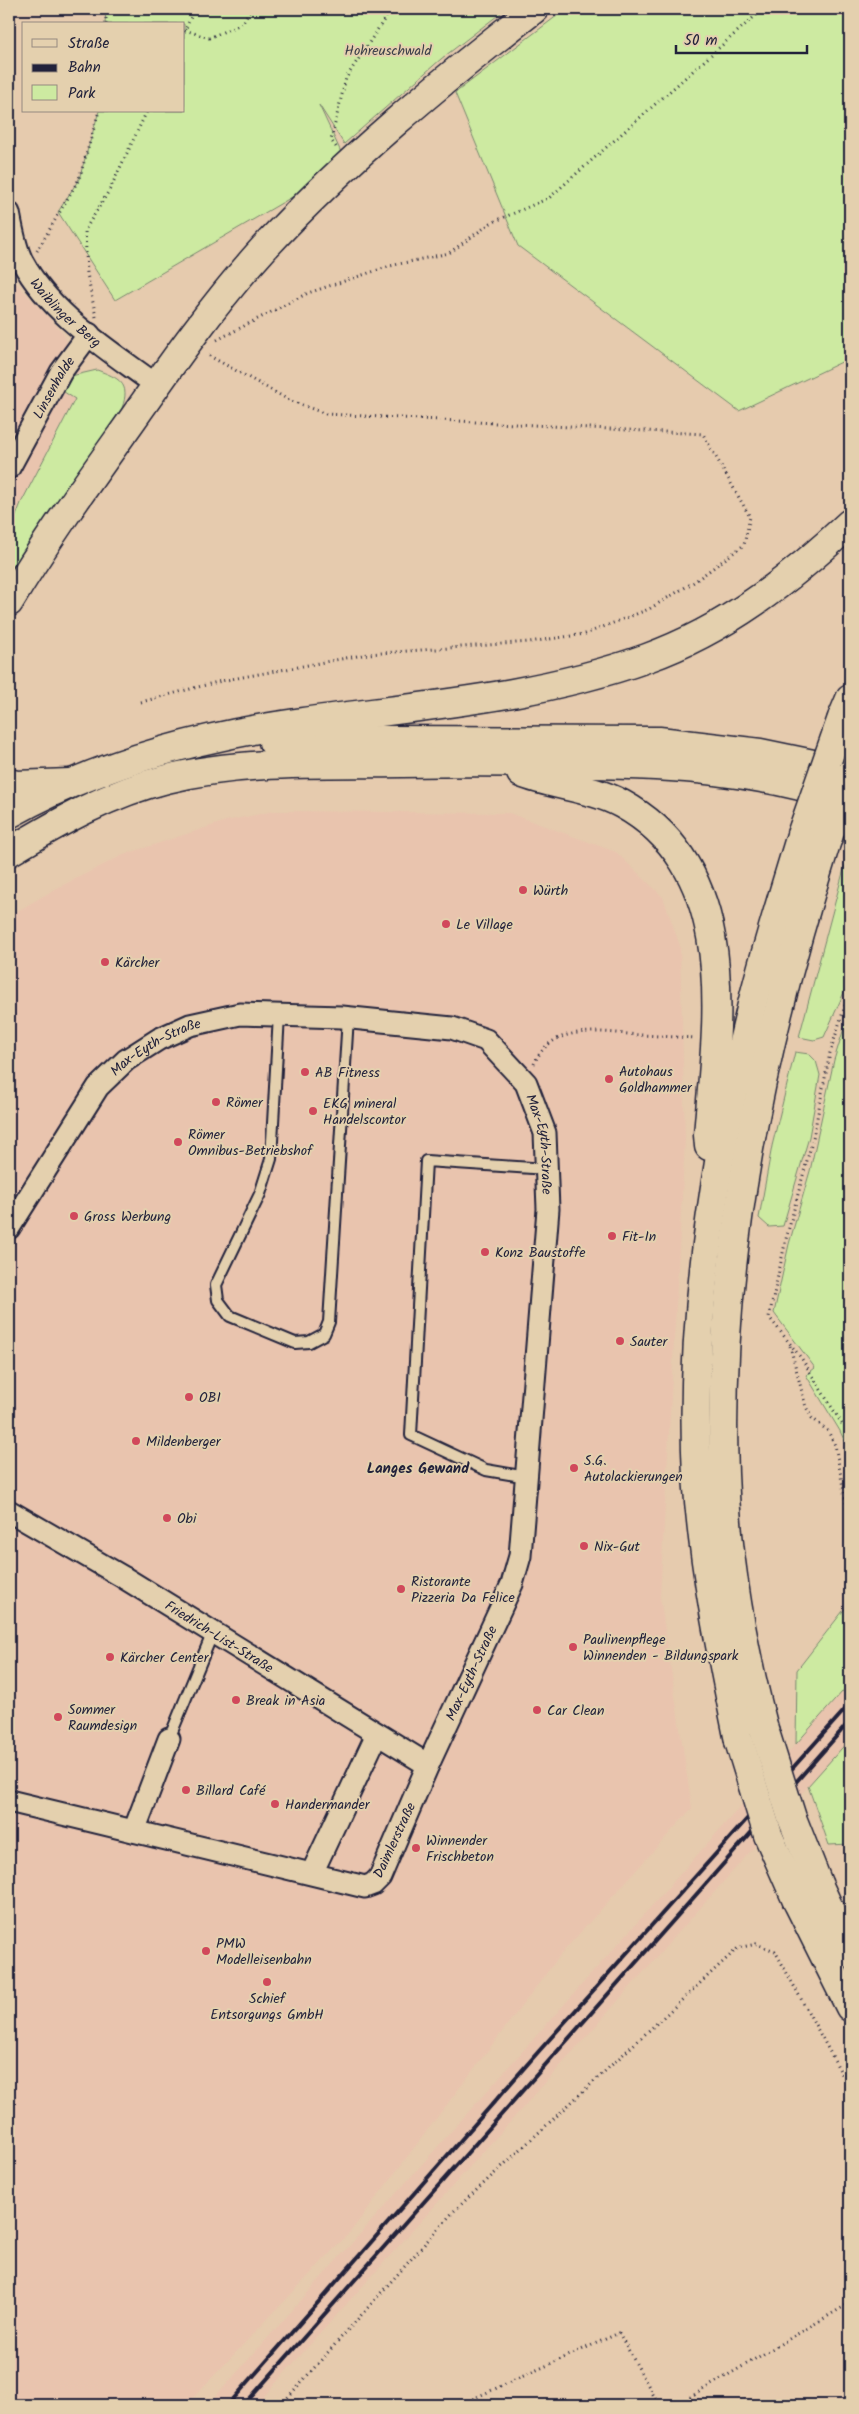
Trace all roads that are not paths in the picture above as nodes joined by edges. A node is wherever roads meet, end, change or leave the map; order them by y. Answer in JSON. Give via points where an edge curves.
{"nodes":[{"id":1,"x":534,"y":9,"type":"edge"},
{"id":2,"x":9,"y":213,"type":"edge"},
{"id":3,"x":89,"y":334,"type":"junction"},
{"id":4,"x":156,"y":385,"type":"junction"},
{"id":5,"x":9,"y":468,"type":"edge"},
{"id":6,"x":850,"y":523,"type":"edge"},
{"id":7,"x":9,"y":602,"type":"edge"},
{"id":8,"x":846,"y":708,"type":"edge"},
{"id":9,"x":195,"y":743,"type":"junction"},
{"id":10,"x":491,"y":762,"type":"junction"},
{"id":11,"x":850,"y":775,"type":"edge"},
{"id":12,"x":9,"y":783,"type":"edge"},
{"id":13,"x":70,"y":783,"type":"junction"},
{"id":14,"x":850,"y":800,"type":"edge"},
{"id":15,"x":9,"y":814,"type":"edge"},
{"id":16,"x":813,"y":839,"type":"junction"},
{"id":17,"x":9,"y":852,"type":"edge"},
{"id":18,"x":280,"y":1015,"type":"junction"},
{"id":19,"x":348,"y":1017,"type":"junction"},
{"id":20,"x":547,"y":1169,"type":"junction"},
{"id":21,"x":715,"y":1190,"type":"junction"},
{"id":22,"x":9,"y":1228,"type":"edge"},
{"id":23,"x":527,"y":1477,"type":"junction"},
{"id":24,"x":9,"y":1512,"type":"edge"},
{"id":25,"x":214,"y":1632,"type":"junction"},
{"id":26,"x":376,"y":1734,"type":"junction"},
{"id":27,"x":169,"y":1739,"type":"joint"},
{"id":28,"x":428,"y":1765,"type":"junction"},
{"id":29,"x":9,"y":1802,"type":"edge"},
{"id":30,"x":134,"y":1831,"type":"junction"},
{"id":31,"x":312,"y":1873,"type":"junction"},
{"id":32,"x":850,"y":1954,"type":"edge"},
{"id":33,"x":850,"y":2007,"type":"edge"}],
"edges":[{"from":1,"to":4,"type":"main road","via":[[467,61],[347,165],[219,300]]},
{"from":2,"to":3,"type":"street","name":"Waiblinger Berg","via":[[22,260],[43,294]]},
{"from":3,"to":4,"type":"street","name":"Waiblinger Berg"},
{"from":3,"to":5,"type":"street","name":"Linsenhalde","via":[[61,372]]},
{"from":4,"to":7,"type":"main road","via":[[43,546]]},
{"from":6,"to":9,"type":"main road","via":[[787,579],[735,615],[647,658],[596,674],[490,697],[302,722]]},
{"from":8,"to":16,"type":"main road","bridge":true},
{"from":9,"to":11,"type":"main road","via":[[659,741],[760,753]]},
{"from":9,"to":13,"type":"main road","via":[[122,763]]},
{"from":10,"to":14,"type":"main road","via":[[682,766],[805,786]]},
{"from":10,"to":17,"type":"main road","via":[[302,764],[213,771],[168,779],[92,806]]},
{"from":10,"to":21,"type":"main road","via":[[533,777],[598,793],[623,805],[665,838],[692,877],[704,904],[716,972],[708,1136]]},
{"from":11,"to":16,"type":"main road","bridge":true},
{"from":12,"to":13,"type":"main road"},
{"from":13,"to":15,"type":"main road"},
{"from":16,"to":21,"type":"main road","via":[[749,1016]]},
{"from":16,"to":32,"type":"main road","bridge":true,"via":[[797,933],[774,1022],[743,1192],[726,1351],[724,1475],[736,1600],[764,1729],[792,1818]]},
{"from":18,"to":19,"type":"street","name":"Max-Eyth-Straße"},
{"from":18,"to":19,"type":"lane","via":[[271,1159],[260,1194],[216,1285],[218,1300],[230,1316],[294,1344],[310,1342],[324,1334],[329,1322]]},
{"from":18,"to":22,"type":"street","name":"Max-Eyth-Straße","via":[[240,1014],[190,1025],[159,1039],[126,1060],[98,1087]]},
{"from":19,"to":20,"type":"street","name":"Max-Eyth-Straße","via":[[452,1028],[486,1040],[526,1083],[545,1133]]},
{"from":20,"to":23,"type":"street","name":"Max-Eyth-Straße","via":[[548,1209]]},
{"from":20,"to":23,"type":"lane","via":[[426,1161],[410,1435],[486,1470]]},
{"from":21,"to":33,"type":"main road","bridge":true,"via":[[696,1412],[697,1476],[711,1604],[739,1741],[768,1835],[796,1901]]},
{"from":23,"to":28,"type":"street","name":"Max-Eyth-Straße","via":[[520,1556],[512,1584]]},
{"from":24,"to":25,"type":"street","name":"Friedrich-List-Straße"},
{"from":25,"to":26,"type":"street","name":"Friedrich-List-Straße"},
{"from":25,"to":27,"type":"lane"},
{"from":26,"to":28,"type":"street","name":"Friedrich-List-Straße"},
{"from":26,"to":31,"type":"street"},
{"from":27,"to":30,"type":"street"},
{"from":28,"to":31,"type":"street","name":"Daimlerstraße","via":[[380,1877],[373,1884],[365,1887]]},
{"from":29,"to":30,"type":"street","name":"Daimlerstraße"},
{"from":30,"to":31,"type":"street","name":"Daimlerstraße"}]}
